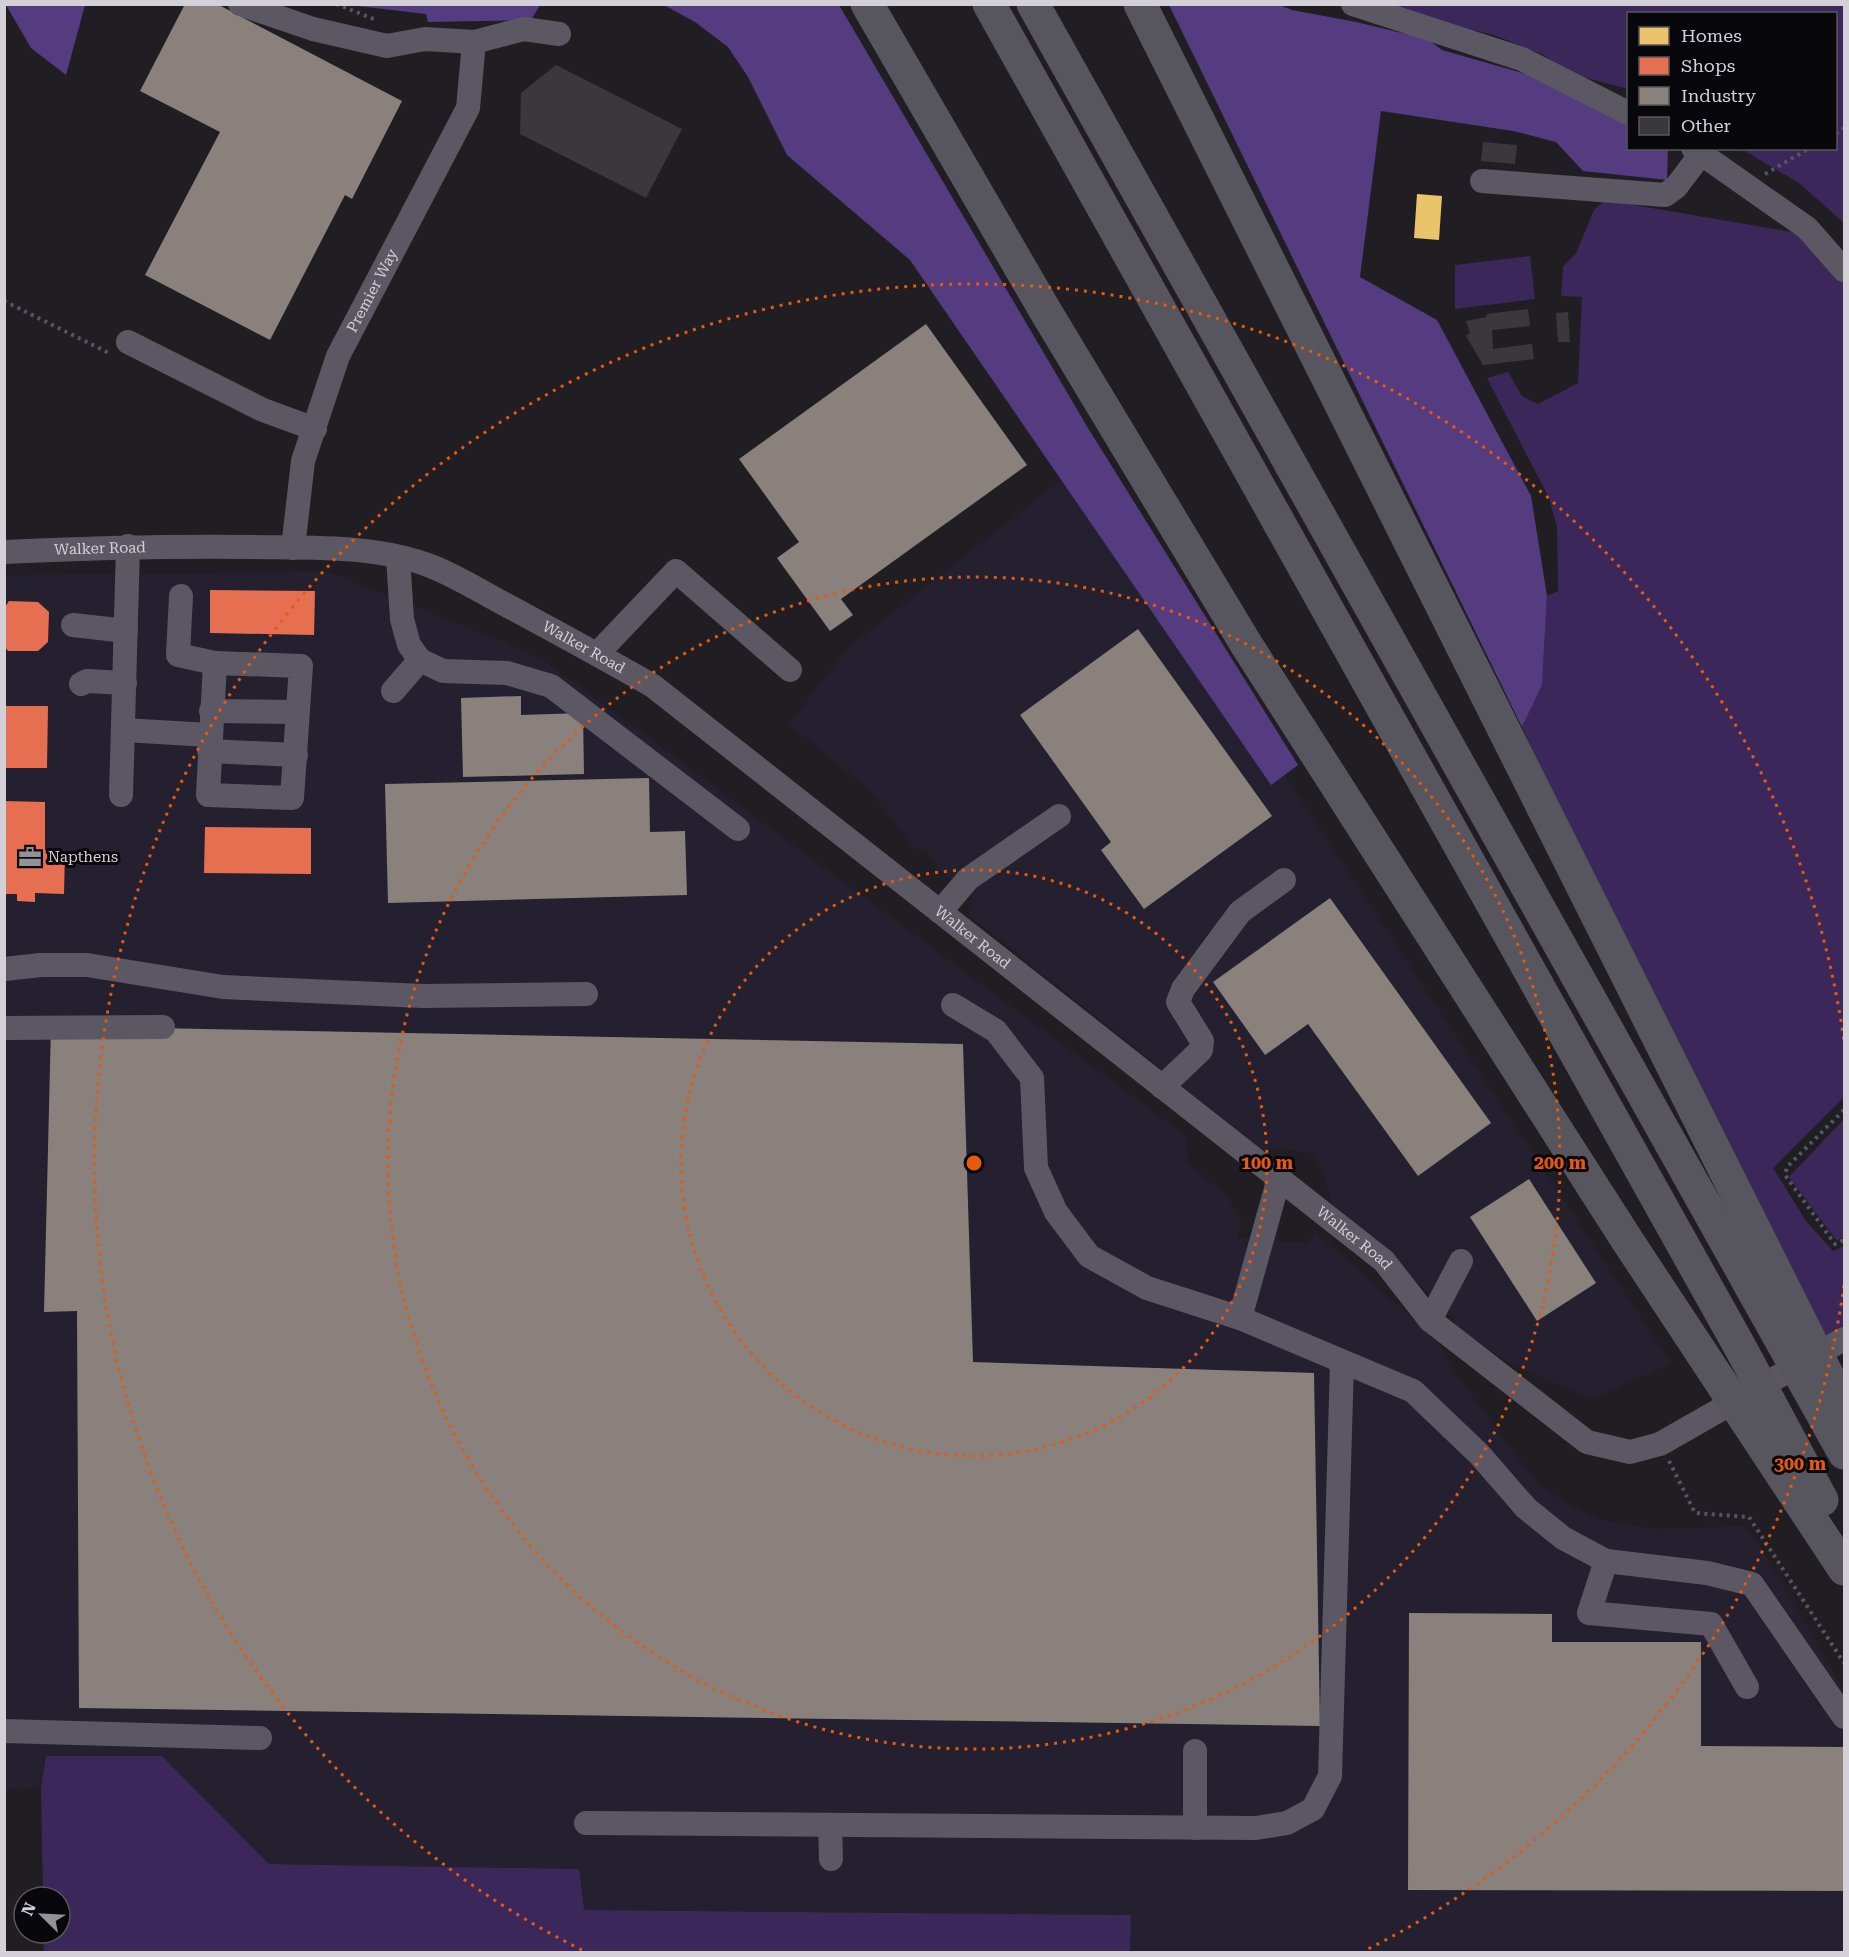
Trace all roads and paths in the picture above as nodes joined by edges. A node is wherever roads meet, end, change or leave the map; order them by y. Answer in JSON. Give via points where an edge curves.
{"nodes":[{"id":1,"x":240,"y":4,"type":"edge"},
{"id":2,"x":867,"y":4,"type":"edge"},
{"id":3,"x":989,"y":4,"type":"edge"},
{"id":4,"x":1033,"y":4,"type":"edge"},
{"id":5,"x":1140,"y":4,"type":"edge"},
{"id":6,"x":1353,"y":4,"type":"edge"},
{"id":7,"x":559,"y":34,"type":"dead end"},
{"id":8,"x":474,"y":42,"type":"junction"},
{"id":9,"x":1627,"y":111,"type":"edge"},
{"id":10,"x":1807,"y":150,"type":"edge"},
{"id":11,"x":1697,"y":151,"type":"edge"},
{"id":12,"x":1482,"y":181,"type":"dead end"},
{"id":13,"x":1746,"y":185,"type":"junction"},
{"id":14,"x":1845,"y":270,"type":"edge"},
{"id":15,"x":128,"y":342,"type":"dead end"},
{"id":16,"x":315,"y":429,"type":"junction"},
{"id":17,"x":128,"y":546,"type":"junction"},
{"id":18,"x":293,"y":548,"type":"junction"},
{"id":19,"x":4,"y":552,"type":"edge"},
{"id":20,"x":398,"y":557,"type":"junction"},
{"id":21,"x":181,"y":596,"type":"dead end"},
{"id":22,"x":73,"y":625,"type":"dead end"},
{"id":23,"x":126,"y":631,"type":"junction"},
{"id":24,"x":597,"y":654,"type":"junction"},
{"id":25,"x":420,"y":660,"type":"junction"},
{"id":26,"x":215,"y":663,"type":"junction"},
{"id":27,"x":790,"y":670,"type":"dead end"},
{"id":28,"x":125,"y":683,"type":"junction"},
{"id":29,"x":81,"y":684,"type":"dead end"},
{"id":30,"x":393,"y":691,"type":"dead end"},
{"id":31,"x":211,"y":711,"type":"junction"},
{"id":32,"x":297,"y":712,"type":"junction"},
{"id":33,"x":124,"y":730,"type":"junction"},
{"id":34,"x":209,"y":743,"type":"junction"},
{"id":35,"x":296,"y":755,"type":"junction"},
{"id":36,"x":121,"y":795,"type":"dead end"},
{"id":37,"x":1059,"y":816,"type":"dead end"},
{"id":38,"x":738,"y":829,"type":"dead end"},
{"id":39,"x":1284,"y":880,"type":"dead end"},
{"id":40,"x":940,"y":912,"type":"junction"},
{"id":41,"x":4,"y":969,"type":"edge"},
{"id":42,"x":586,"y":994,"type":"dead end"},
{"id":43,"x":953,"y":1005,"type":"dead end"},
{"id":44,"x":163,"y":1027,"type":"dead end"},
{"id":45,"x":4,"y":1028,"type":"edge"},
{"id":46,"x":1162,"y":1087,"type":"junction"},
{"id":47,"x":1845,"y":1110,"type":"edge"},
{"id":48,"x":1279,"y":1179,"type":"junction"},
{"id":49,"x":1845,"y":1240,"type":"edge"},
{"id":50,"x":1461,"y":1261,"type":"dead end"},
{"id":51,"x":1240,"y":1318,"type":"junction"},
{"id":52,"x":1430,"y":1320,"type":"junction"},
{"id":53,"x":1845,"y":1339,"type":"edge"},
{"id":54,"x":1342,"y":1363,"type":"junction"},
{"id":55,"x":1845,"y":1410,"type":"edge"},
{"id":56,"x":1665,"y":1441,"type":"junction"},
{"id":57,"x":1845,"y":1454,"type":"edge"},
{"id":58,"x":1845,"y":1541,"type":"edge"},
{"id":59,"x":1606,"y":1561,"type":"junction"},
{"id":60,"x":1845,"y":1569,"type":"edge"},
{"id":61,"x":1845,"y":1663,"type":"edge"},
{"id":62,"x":1747,"y":1688,"type":"dead end"},
{"id":63,"x":1845,"y":1716,"type":"edge"},
{"id":64,"x":4,"y":1731,"type":"edge"},
{"id":65,"x":260,"y":1738,"type":"dead end"},
{"id":66,"x":1195,"y":1751,"type":"dead end"},
{"id":67,"x":586,"y":1823,"type":"dead end"},
{"id":68,"x":830,"y":1825,"type":"junction"},
{"id":69,"x":1195,"y":1828,"type":"junction"},
{"id":70,"x":831,"y":1859,"type":"dead end"}],
"edges":[{"from":1,"to":8,"type":"street","via":[[313,29],[387,46],[424,39]]},
{"from":2,"to":60,"type":"highway","via":[[1246,644],[1627,1240]]},
{"from":3,"to":58,"type":"highway"},
{"from":4,"to":57,"type":"highway"},
{"from":5,"to":55,"type":"highway"},
{"from":6,"to":9,"type":"street","via":[[1522,60]]},
{"from":7,"to":8,"type":"street","via":[[524,29]]},
{"from":8,"to":16,"type":"street","name":"Premier Way","via":[[468,108],[338,356]]},
{"from":10,"to":13,"type":"path"},
{"from":11,"to":12,"type":"street","via":[[1676,187],[1665,195]]},
{"from":11,"to":13,"type":"street"},
{"from":13,"to":14,"type":"street","via":[[1806,228]]},
{"from":15,"to":16,"type":"street","via":[[243,400]]},
{"from":16,"to":18,"type":"street","name":"Premier Way","via":[[303,461]]},
{"from":17,"to":18,"type":"street","name":"Walker Road"},
{"from":17,"to":19,"type":"street","name":"Walker Road"},
{"from":17,"to":23,"type":"street"},
{"from":18,"to":20,"type":"street","name":"Walker Road"},
{"from":20,"to":24,"type":"street","name":"Walker Road","via":[[433,567]]},
{"from":20,"to":25,"type":"street","via":[[402,619],[409,645]]},
{"from":21,"to":26,"type":"street","via":[[178,655]]},
{"from":22,"to":23,"type":"street"},
{"from":23,"to":28,"type":"street"},
{"from":24,"to":27,"type":"street","via":[[676,571]]},
{"from":24,"to":40,"type":"street","name":"Walker Road","via":[[653,686]]},
{"from":25,"to":30,"type":"street"},
{"from":25,"to":38,"type":"street","via":[[443,670],[507,673],[551,686]]},
{"from":26,"to":31,"type":"street"},
{"from":26,"to":32,"type":"street","via":[[301,666]]},
{"from":28,"to":29,"type":"street"},
{"from":28,"to":33,"type":"street"},
{"from":31,"to":32,"type":"street"},
{"from":31,"to":34,"type":"street"},
{"from":32,"to":35,"type":"street"},
{"from":33,"to":34,"type":"street"},
{"from":33,"to":36,"type":"street"},
{"from":34,"to":35,"type":"street"},
{"from":34,"to":35,"type":"street","via":[[208,795],[292,798]]},
{"from":37,"to":40,"type":"street","via":[[968,879]]},
{"from":39,"to":46,"type":"street","via":[[1240,912],[1183,989],[1178,1002],[1203,1041],[1201,1050]]},
{"from":40,"to":46,"type":"street","name":"Walker Road"},
{"from":41,"to":42,"type":"street","via":[[41,964],[87,965],[224,987],[423,996]]},
{"from":43,"to":51,"type":"street","via":[[996,1031],[1032,1078],[1036,1168],[1056,1212],[1089,1256],[1147,1288]]},
{"from":44,"to":45,"type":"street"},
{"from":46,"to":48,"type":"street","name":"Walker Road"},
{"from":47,"to":49,"type":"path","via":[[1787,1167],[1785,1175],[1835,1244]]},
{"from":48,"to":51,"type":"street"},
{"from":48,"to":52,"type":"street","name":"Walker Road","via":[[1384,1261]]},
{"from":50,"to":52,"type":"street"},
{"from":51,"to":54,"type":"street"},
{"from":52,"to":56,"type":"street","name":"Walker Road","via":[[1587,1442],[1630,1452]]},
{"from":53,"to":56,"type":"street","name":"Walker Road"},
{"from":54,"to":59,"type":"street","via":[[1413,1392],[1479,1454],[1526,1508],[1563,1538]]},
{"from":54,"to":69,"type":"street","via":[[1330,1776],[1313,1809],[1287,1823],[1256,1828]]},
{"from":56,"to":61,"type":"path","via":[[1695,1513],[1749,1517]]},
{"from":59,"to":62,"type":"street","via":[[1589,1613],[1712,1624]]},
{"from":59,"to":63,"type":"street","via":[[1707,1573],[1752,1584]]},
{"from":64,"to":65,"type":"street"},
{"from":66,"to":69,"type":"street"},
{"from":67,"to":68,"type":"street"},
{"from":68,"to":69,"type":"street"},
{"from":68,"to":70,"type":"street"}]}
